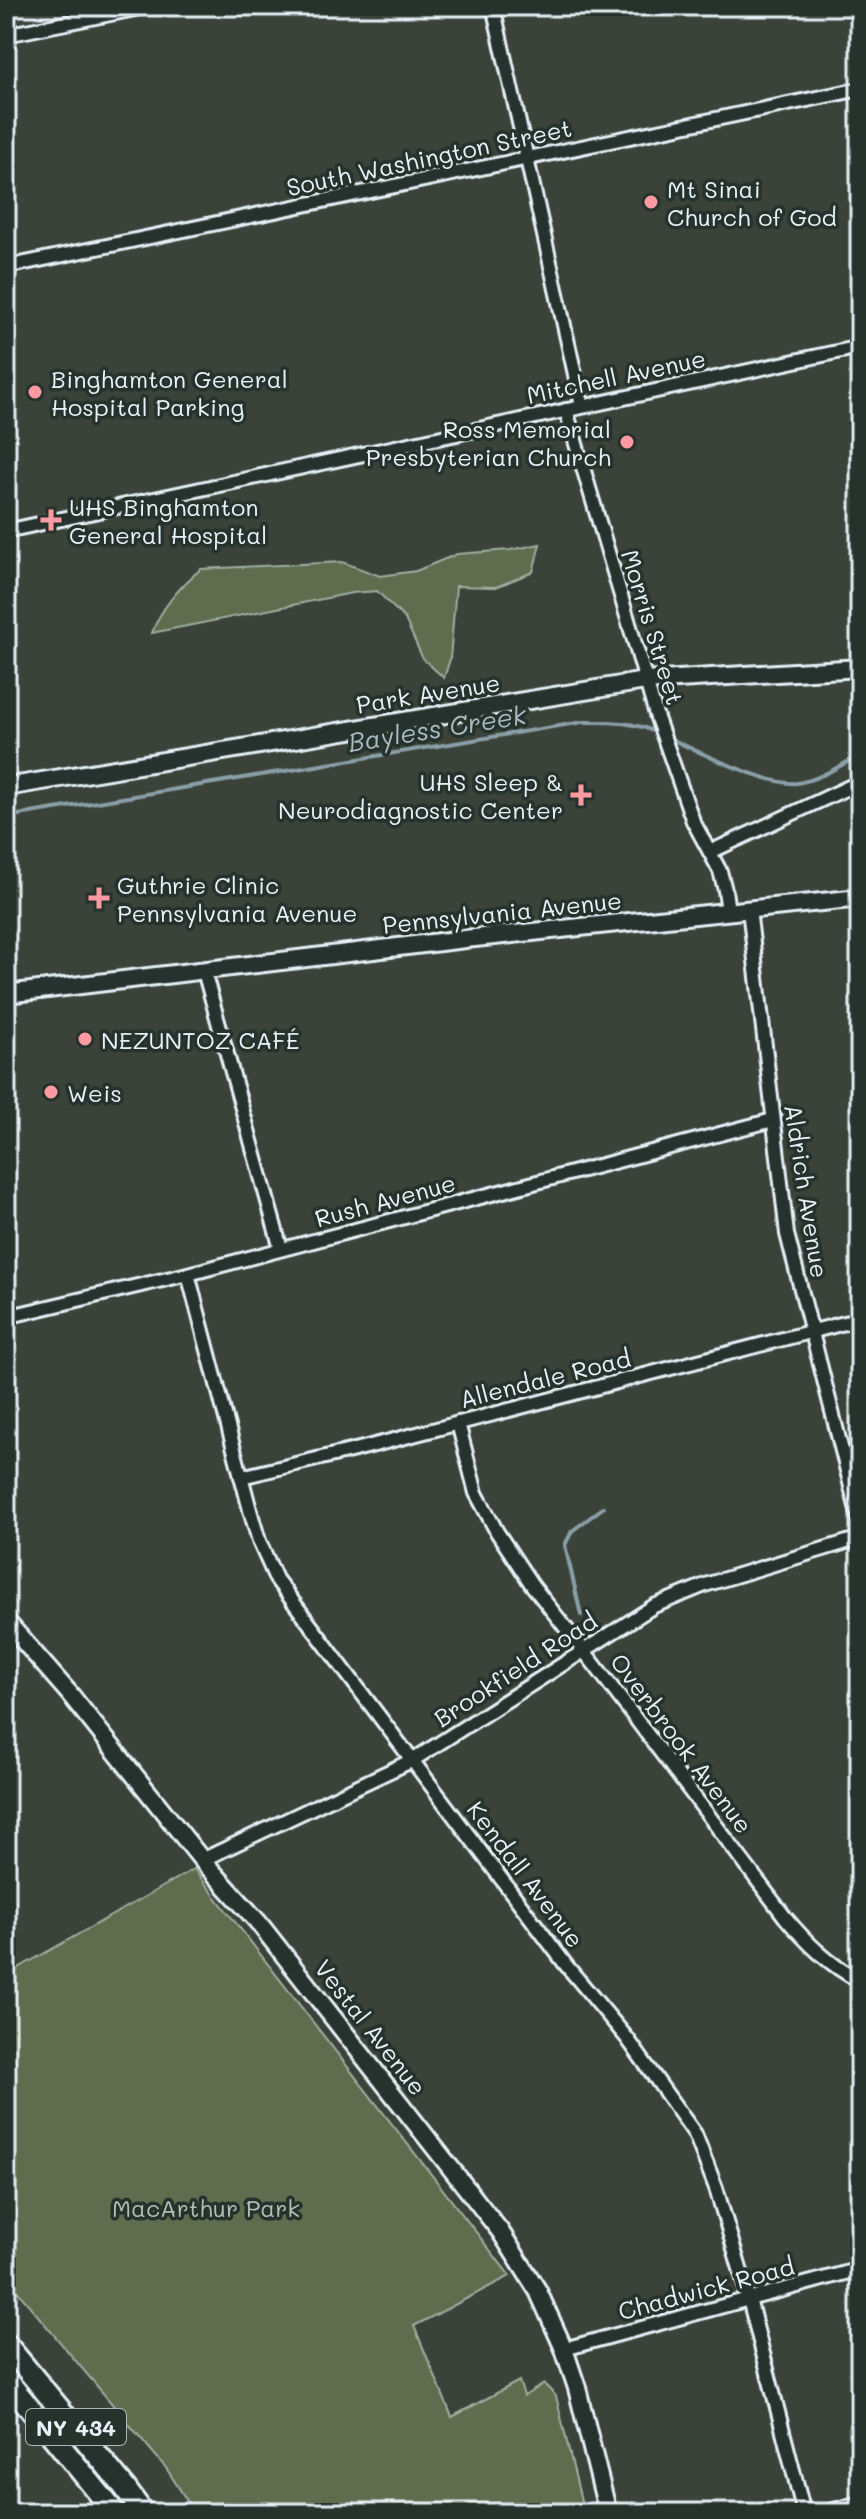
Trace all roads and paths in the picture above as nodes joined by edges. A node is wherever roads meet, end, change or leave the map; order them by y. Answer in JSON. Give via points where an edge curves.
{"nodes":[{"id":1,"x":150,"y":6,"type":"edge"},
{"id":2,"x":493,"y":6,"type":"edge"},
{"id":3,"x":6,"y":35,"type":"edge"},
{"id":4,"x":860,"y":89,"type":"edge"},
{"id":5,"x":527,"y":159,"type":"junction"},
{"id":6,"x":6,"y":267,"type":"edge"},
{"id":7,"x":860,"y":347,"type":"edge"},
{"id":8,"x":582,"y":406,"type":"junction"},
{"id":9,"x":566,"y":410,"type":"junction"},
{"id":10,"x":6,"y":531,"type":"edge"},
{"id":11,"x":860,"y":668,"type":"edge"},
{"id":12,"x":645,"y":681,"type":"junction"},
{"id":13,"x":860,"y":782,"type":"edge"},
{"id":14,"x":6,"y":787,"type":"edge"},
{"id":15,"x":710,"y":852,"type":"junction"},
{"id":16,"x":860,"y":898,"type":"edge"},
{"id":17,"x":749,"y":909,"type":"junction"},
{"id":18,"x":728,"y":911,"type":"junction"},
{"id":19,"x":204,"y":971,"type":"junction"},
{"id":20,"x":6,"y":994,"type":"edge"},
{"id":21,"x":773,"y":1120,"type":"junction"},
{"id":22,"x":281,"y":1249,"type":"junction"},
{"id":23,"x":188,"y":1274,"type":"junction"},
{"id":24,"x":6,"y":1317,"type":"edge"},
{"id":25,"x":860,"y":1319,"type":"edge"},
{"id":26,"x":811,"y":1333,"type":"junction"},
{"id":27,"x":458,"y":1423,"type":"junction"},
{"id":28,"x":241,"y":1477,"type":"junction"},
{"id":29,"x":860,"y":1522,"type":"edge"},
{"id":30,"x":860,"y":1538,"type":"edge"},
{"id":31,"x":6,"y":1621,"type":"edge"},
{"id":32,"x":584,"y":1650,"type":"junction"},
{"id":33,"x":413,"y":1760,"type":"junction"},
{"id":34,"x":202,"y":1860,"type":"junction"},
{"id":35,"x":860,"y":1981,"type":"edge"},
{"id":36,"x":860,"y":2269,"type":"edge"},
{"id":37,"x":749,"y":2299,"type":"junction"},
{"id":38,"x":6,"y":2344,"type":"edge"},
{"id":39,"x":564,"y":2349,"type":"junction"},
{"id":40,"x":6,"y":2379,"type":"edge"},
{"id":41,"x":860,"y":2503,"type":"edge"},
{"id":42,"x":115,"y":2513,"type":"edge"},
{"id":43,"x":143,"y":2513,"type":"edge"},
{"id":44,"x":608,"y":2513,"type":"edge"},
{"id":45,"x":804,"y":2513,"type":"edge"},
{"id":46,"x":823,"y":2513,"type":"edge"}],
"edges":[{"from":1,"to":3,"type":"street"},
{"from":2,"to":5,"type":"street"},
{"from":4,"to":5,"type":"street","name":"South Washington Street"},
{"from":5,"to":6,"type":"street","name":"South Washington Street"},
{"from":5,"to":8,"type":"street"},
{"from":7,"to":8,"type":"street","name":"Mitchell Avenue"},
{"from":8,"to":9,"type":"street","name":"Mitchell Avenue"},
{"from":9,"to":10,"type":"street","name":"Mitchell Avenue"},
{"from":9,"to":12,"type":"street","name":"Morris Street"},
{"from":11,"to":12,"type":"street","name":"Park Avenue"},
{"from":12,"to":14,"type":"street","name":"Park Avenue"},
{"from":12,"to":15,"type":"street","name":"Morris Street","via":[[693,821]]},
{"from":13,"to":15,"type":"street"},
{"from":15,"to":18,"type":"street","name":"Morris Street"},
{"from":16,"to":17,"type":"street","name":"Pennsylvania Avenue"},
{"from":17,"to":18,"type":"street","name":"Pennsylvania Avenue"},
{"from":17,"to":21,"type":"street","name":"Aldrich Avenue"},
{"from":18,"to":19,"type":"street","name":"Pennsylvania Avenue"},
{"from":19,"to":20,"type":"street","name":"Pennsylvania Avenue"},
{"from":19,"to":22,"type":"street"},
{"from":21,"to":22,"type":"street","name":"Rush Avenue"},
{"from":21,"to":26,"type":"street","name":"Aldrich Avenue","via":[[787,1234]]},
{"from":22,"to":23,"type":"street","name":"Rush Avenue"},
{"from":23,"to":24,"type":"street","name":"Rush Avenue"},
{"from":23,"to":28,"type":"street","name":"Kendall Avenue"},
{"from":25,"to":26,"type":"street","name":"Allendale Road"},
{"from":26,"to":27,"type":"street","name":"Allendale Road"},
{"from":26,"to":29,"type":"street","name":"Aldrich Avenue"},
{"from":27,"to":28,"type":"street","name":"Allendale Road"},
{"from":27,"to":32,"type":"street","name":"Overbrook Avenue","via":[[476,1493],[497,1532]]},
{"from":28,"to":33,"type":"street","name":"Kendall Avenue","via":[[276,1579]]},
{"from":30,"to":32,"type":"street","name":"Brookfield Road","via":[[705,1585],[654,1606]]},
{"from":31,"to":34,"type":"street","name":"Vestal Avenue"},
{"from":32,"to":33,"type":"street","name":"Brookfield Road"},
{"from":32,"to":35,"type":"street","name":"Overbrook Avenue","via":[[785,1917],[811,1948]]},
{"from":33,"to":34,"type":"street","name":"Brookfield Road"},
{"from":33,"to":37,"type":"street","name":"Kendall Avenue","via":[[695,2134]]},
{"from":34,"to":39,"type":"street","name":"Vestal Avenue","via":[[258,1922],[500,2231],[538,2291]]},
{"from":36,"to":37,"type":"street","name":"Chadwick Road"},
{"from":37,"to":39,"type":"street","name":"Chadwick Road"},
{"from":37,"to":45,"type":"street","name":"Kendall Avenue"},
{"from":38,"to":43,"type":"main road","number":"NY 434"},
{"from":39,"to":44,"type":"street","name":"Vestal Avenue"},
{"from":40,"to":42,"type":"main road","number":"NY 434"},
{"from":41,"to":46,"type":"street"}]}
